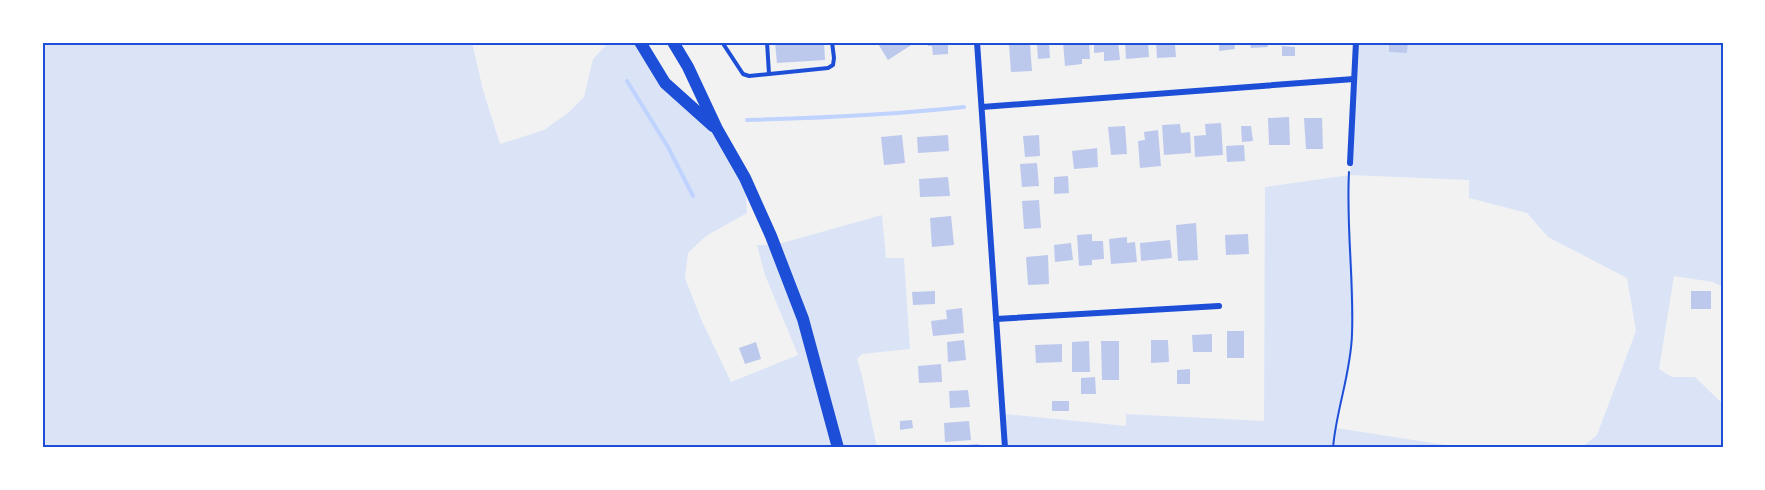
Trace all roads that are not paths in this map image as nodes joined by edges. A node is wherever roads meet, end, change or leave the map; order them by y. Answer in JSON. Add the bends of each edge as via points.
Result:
{"nodes":[{"id":1,"x":640,"y":42,"type":"edge"},
{"id":2,"x":673,"y":42,"type":"edge"},
{"id":3,"x":722,"y":42,"type":"edge"},
{"id":4,"x":767,"y":42,"type":"edge"},
{"id":5,"x":832,"y":42,"type":"edge"},
{"id":6,"x":977,"y":42,"type":"edge"},
{"id":7,"x":1356,"y":42,"type":"edge"},
{"id":8,"x":769,"y":74,"type":"junction"},
{"id":9,"x":1354,"y":79,"type":"junction"},
{"id":10,"x":982,"y":107,"type":"junction"},
{"id":11,"x":717,"y":129,"type":"junction"},
{"id":12,"x":1350,"y":163,"type":"road end"},
{"id":13,"x":1219,"y":306,"type":"dead end"},
{"id":14,"x":996,"y":319,"type":"junction"},
{"id":15,"x":838,"y":448,"type":"edge"},
{"id":16,"x":1005,"y":448,"type":"edge"}],
"edges":[{"from":1,"to":11,"type":"main road","via":[[665,83]]},
{"from":2,"to":11,"type":"main road"},
{"from":3,"to":8,"type":"lane","via":[[742,74]]},
{"from":4,"to":8,"type":"lane"},
{"from":5,"to":8,"type":"lane","via":[[833,65],[828,68]]},
{"from":6,"to":10,"type":"street"},
{"from":7,"to":9,"type":"street"},
{"from":9,"to":10,"type":"street"},
{"from":9,"to":12,"type":"street"},
{"from":10,"to":14,"type":"street"},
{"from":11,"to":15,"type":"main road","via":[[745,178],[790,283]]},
{"from":13,"to":14,"type":"street"},
{"from":14,"to":16,"type":"street"}]}
